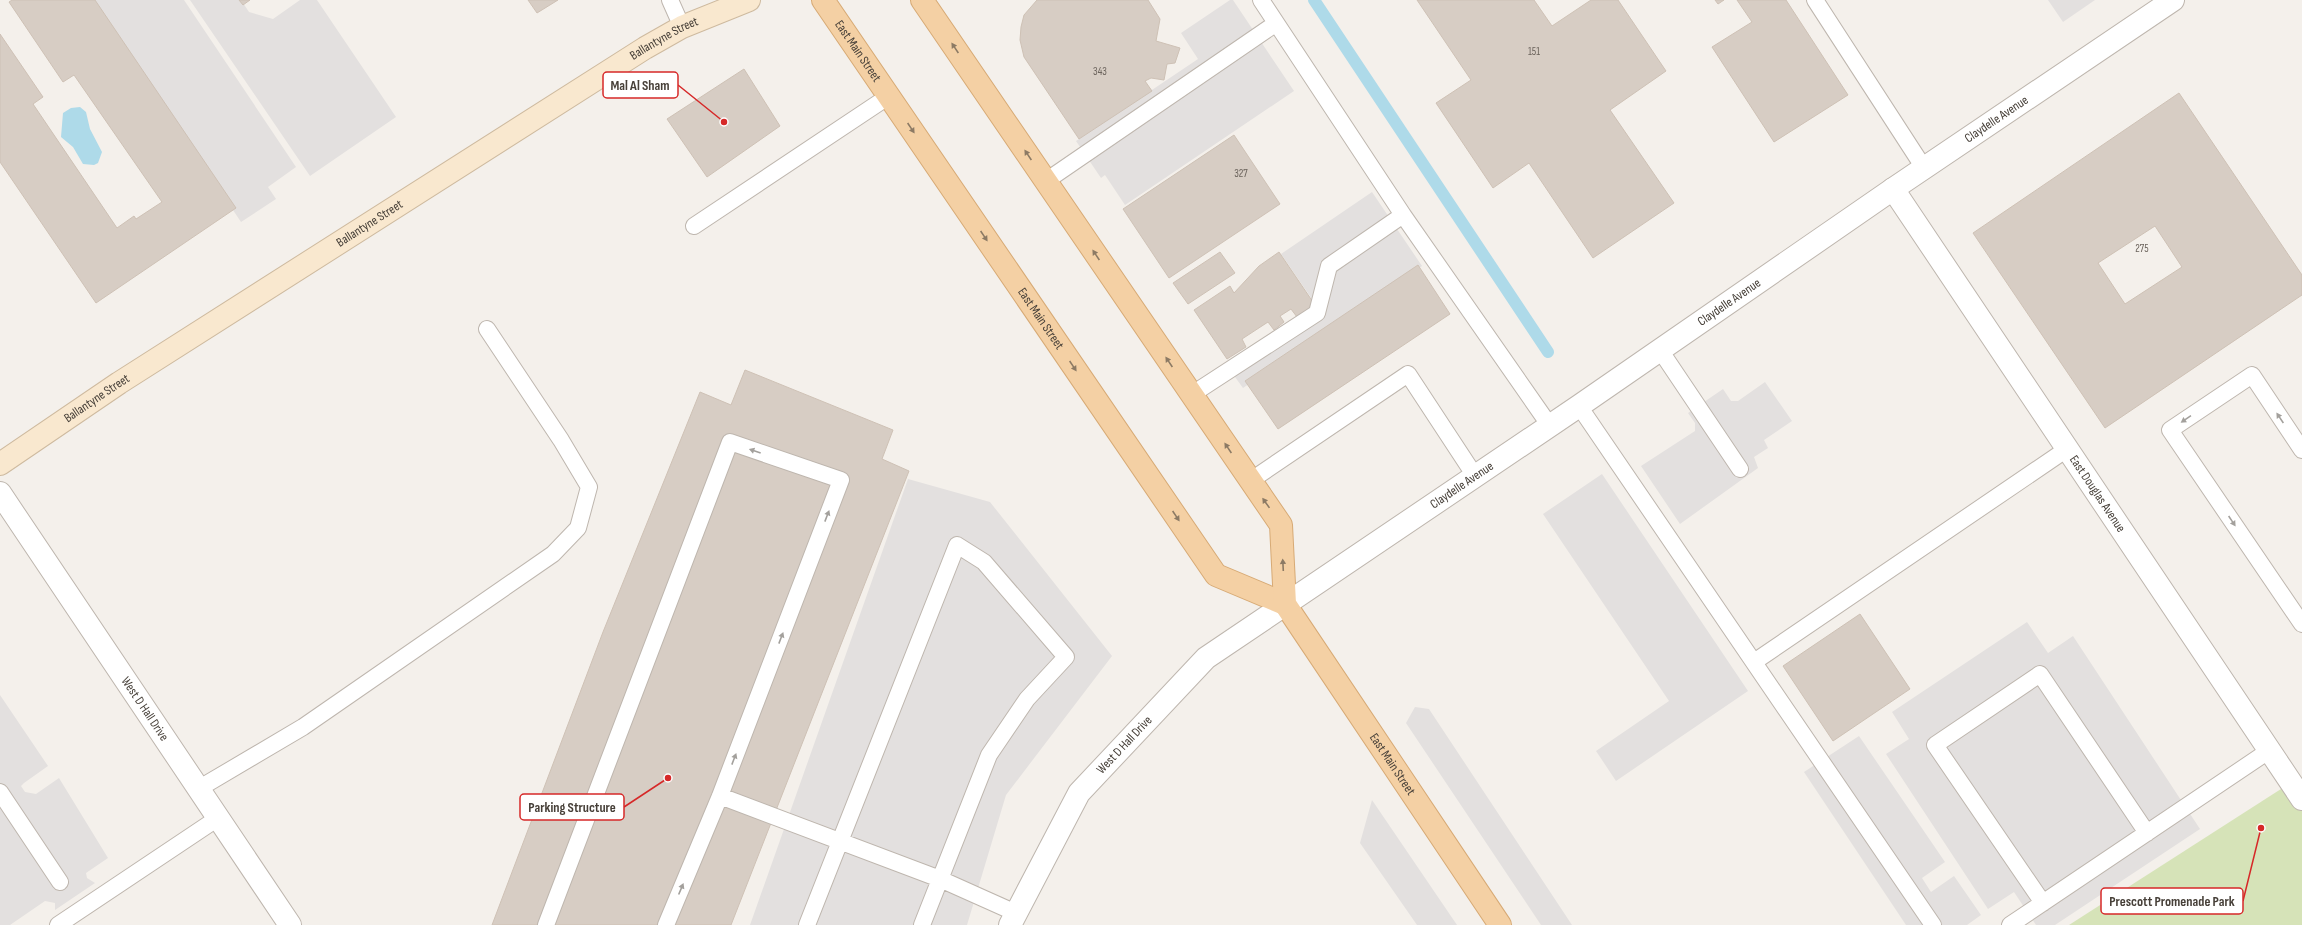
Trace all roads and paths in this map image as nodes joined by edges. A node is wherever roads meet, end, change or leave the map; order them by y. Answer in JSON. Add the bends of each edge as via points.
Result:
{"nodes":[{"id":1,"x":670,"y":0,"type":"edge"},
{"id":2,"x":749,"y":0,"type":"edge"},
{"id":3,"x":823,"y":0,"type":"edge"},
{"id":4,"x":922,"y":0,"type":"edge"},
{"id":5,"x":1261,"y":0,"type":"edge"},
{"id":6,"x":1815,"y":0,"type":"edge"},
{"id":7,"x":2173,"y":0,"type":"edge"},
{"id":8,"x":1275,"y":24,"type":"junction"},
{"id":9,"x":682,"y":27,"type":"junction"},
{"id":10,"x":889,"y":96,"type":"junction"},
{"id":11,"x":1924,"y":168,"type":"junction"},
{"id":12,"x":1046,"y":181,"type":"junction"},
{"id":13,"x":1893,"y":189,"type":"junction"},
{"id":14,"x":1403,"y":215,"type":"junction"},
{"id":15,"x":694,"y":226,"type":"dead end"},
{"id":16,"x":488,"y":329,"type":"dead end"},
{"id":17,"x":1660,"y":350,"type":"junction"},
{"id":18,"x":1191,"y":395,"type":"junction"},
{"id":19,"x":1579,"y":406,"type":"junction"},
{"id":20,"x":1550,"y":426,"type":"junction"},
{"id":21,"x":2068,"y":449,"type":"junction"},
{"id":22,"x":2302,"y":450,"type":"edge"},
{"id":23,"x":0,"y":464,"type":"edge"},
{"id":24,"x":1740,"y":469,"type":"dead end"},
{"id":25,"x":1475,"y":476,"type":"junction"},
{"id":26,"x":1250,"y":481,"type":"junction"},
{"id":27,"x":0,"y":493,"type":"edge"},
{"id":28,"x":1285,"y":604,"type":"junction"},
{"id":29,"x":2302,"y":624,"type":"edge"},
{"id":30,"x":1754,"y":662,"type":"junction"},
{"id":31,"x":2270,"y":750,"type":"junction"},
{"id":32,"x":198,"y":789,"type":"junction"},
{"id":33,"x":0,"y":792,"type":"edge"},
{"id":34,"x":720,"y":796,"type":"junction"},
{"id":35,"x":2302,"y":799,"type":"edge"},
{"id":36,"x":218,"y":818,"type":"junction"},
{"id":37,"x":2147,"y":832,"type":"junction"},
{"id":38,"x":840,"y":841,"type":"junction"},
{"id":39,"x":940,"y":879,"type":"junction"},
{"id":40,"x":60,"y":882,"type":"dead end"},
{"id":41,"x":2043,"y":903,"type":"junction"},
{"id":42,"x":1013,"y":919,"type":"edge"},
{"id":43,"x":58,"y":925,"type":"edge"},
{"id":44,"x":290,"y":925,"type":"edge"},
{"id":45,"x":546,"y":925,"type":"edge"},
{"id":46,"x":666,"y":925,"type":"edge"},
{"id":47,"x":807,"y":925,"type":"edge"},
{"id":48,"x":922,"y":925,"type":"edge"},
{"id":49,"x":1500,"y":925,"type":"edge"},
{"id":50,"x":1933,"y":925,"type":"edge"},
{"id":51,"x":2010,"y":925,"type":"edge"}],
"edges":[{"from":1,"to":9,"type":"lane"},
{"from":2,"to":9,"type":"main road","name":"Ballantyne Street"},
{"from":3,"to":10,"type":"main road","name":"East Main Street"},
{"from":12,"to":4,"type":"main road","one_way":true},
{"from":5,"to":8,"type":"lane"},
{"from":6,"to":11,"type":"lane"},
{"from":7,"to":11,"type":"street","name":"Claydelle Avenue"},
{"from":8,"to":12,"type":"lane"},
{"from":8,"to":14,"type":"lane"},
{"from":9,"to":23,"type":"main road","name":"Ballantyne Street","via":[[645,48],[119,383]]},
{"from":10,"to":15,"type":"lane"},
{"from":10,"to":28,"type":"main road","name":"East Main Street","one_way":true,"via":[[1216,575]]},
{"from":11,"to":13,"type":"street","name":"Claydelle Avenue"},
{"from":18,"to":12,"type":"main road","one_way":true},
{"from":13,"to":17,"type":"street","name":"Claydelle Avenue"},
{"from":13,"to":21,"type":"street","name":"East Douglas Avenue"},
{"from":14,"to":18,"type":"lane","via":[[1329,266],[1316,313]]},
{"from":14,"to":20,"type":"lane"},
{"from":16,"to":32,"type":"lane","via":[[589,487],[578,528],[553,554],[303,727]]},
{"from":17,"to":19,"type":"street","name":"Claydelle Avenue"},
{"from":17,"to":24,"type":"lane"},
{"from":26,"to":18,"type":"main road","one_way":true},
{"from":19,"to":20,"type":"street","name":"Claydelle Avenue"},
{"from":19,"to":30,"type":"lane"},
{"from":20,"to":25,"type":"street","name":"Claydelle Avenue"},
{"from":21,"to":30,"type":"lane"},
{"from":21,"to":31,"type":"street","name":"East Douglas Avenue"},
{"from":22,"to":29,"type":"lane","one_way":true,"via":[[2252,375],[2170,430]]},
{"from":25,"to":26,"type":"lane","via":[[1408,374]]},
{"from":25,"to":28,"type":"street","name":"Claydelle Avenue"},
{"from":28,"to":26,"type":"main road","one_way":true,"via":[[1281,525]]},
{"from":27,"to":32,"type":"street","name":"West D Hall Drive"},
{"from":28,"to":42,"type":"street","name":"West D Hall Drive","via":[[1206,658],[1079,793]]},
{"from":28,"to":49,"type":"main road","name":"East Main Street"},
{"from":30,"to":50,"type":"lane"},
{"from":31,"to":35,"type":"street","name":"East Douglas Avenue"},
{"from":31,"to":37,"type":"lane"},
{"from":32,"to":36,"type":"street","name":"West D Hall Drive"},
{"from":33,"to":40,"type":"lane"},
{"from":34,"to":38,"type":"lane"},
{"from":34,"to":45,"type":"lane","one_way":true,"via":[[841,480],[730,442]]},
{"from":46,"to":34,"type":"lane","one_way":true},
{"from":36,"to":43,"type":"lane"},
{"from":36,"to":44,"type":"street","name":"West D Hall Drive"},
{"from":37,"to":41,"type":"lane"},
{"from":37,"to":41,"type":"lane","via":[[2040,674],[1935,745]]},
{"from":38,"to":39,"type":"lane"},
{"from":38,"to":39,"type":"lane","via":[[957,545],[984,562],[1066,657],[1027,699],[989,755]]},
{"from":38,"to":47,"type":"lane"},
{"from":39,"to":42,"type":"lane"},
{"from":39,"to":48,"type":"lane"},
{"from":41,"to":51,"type":"lane"}]}
